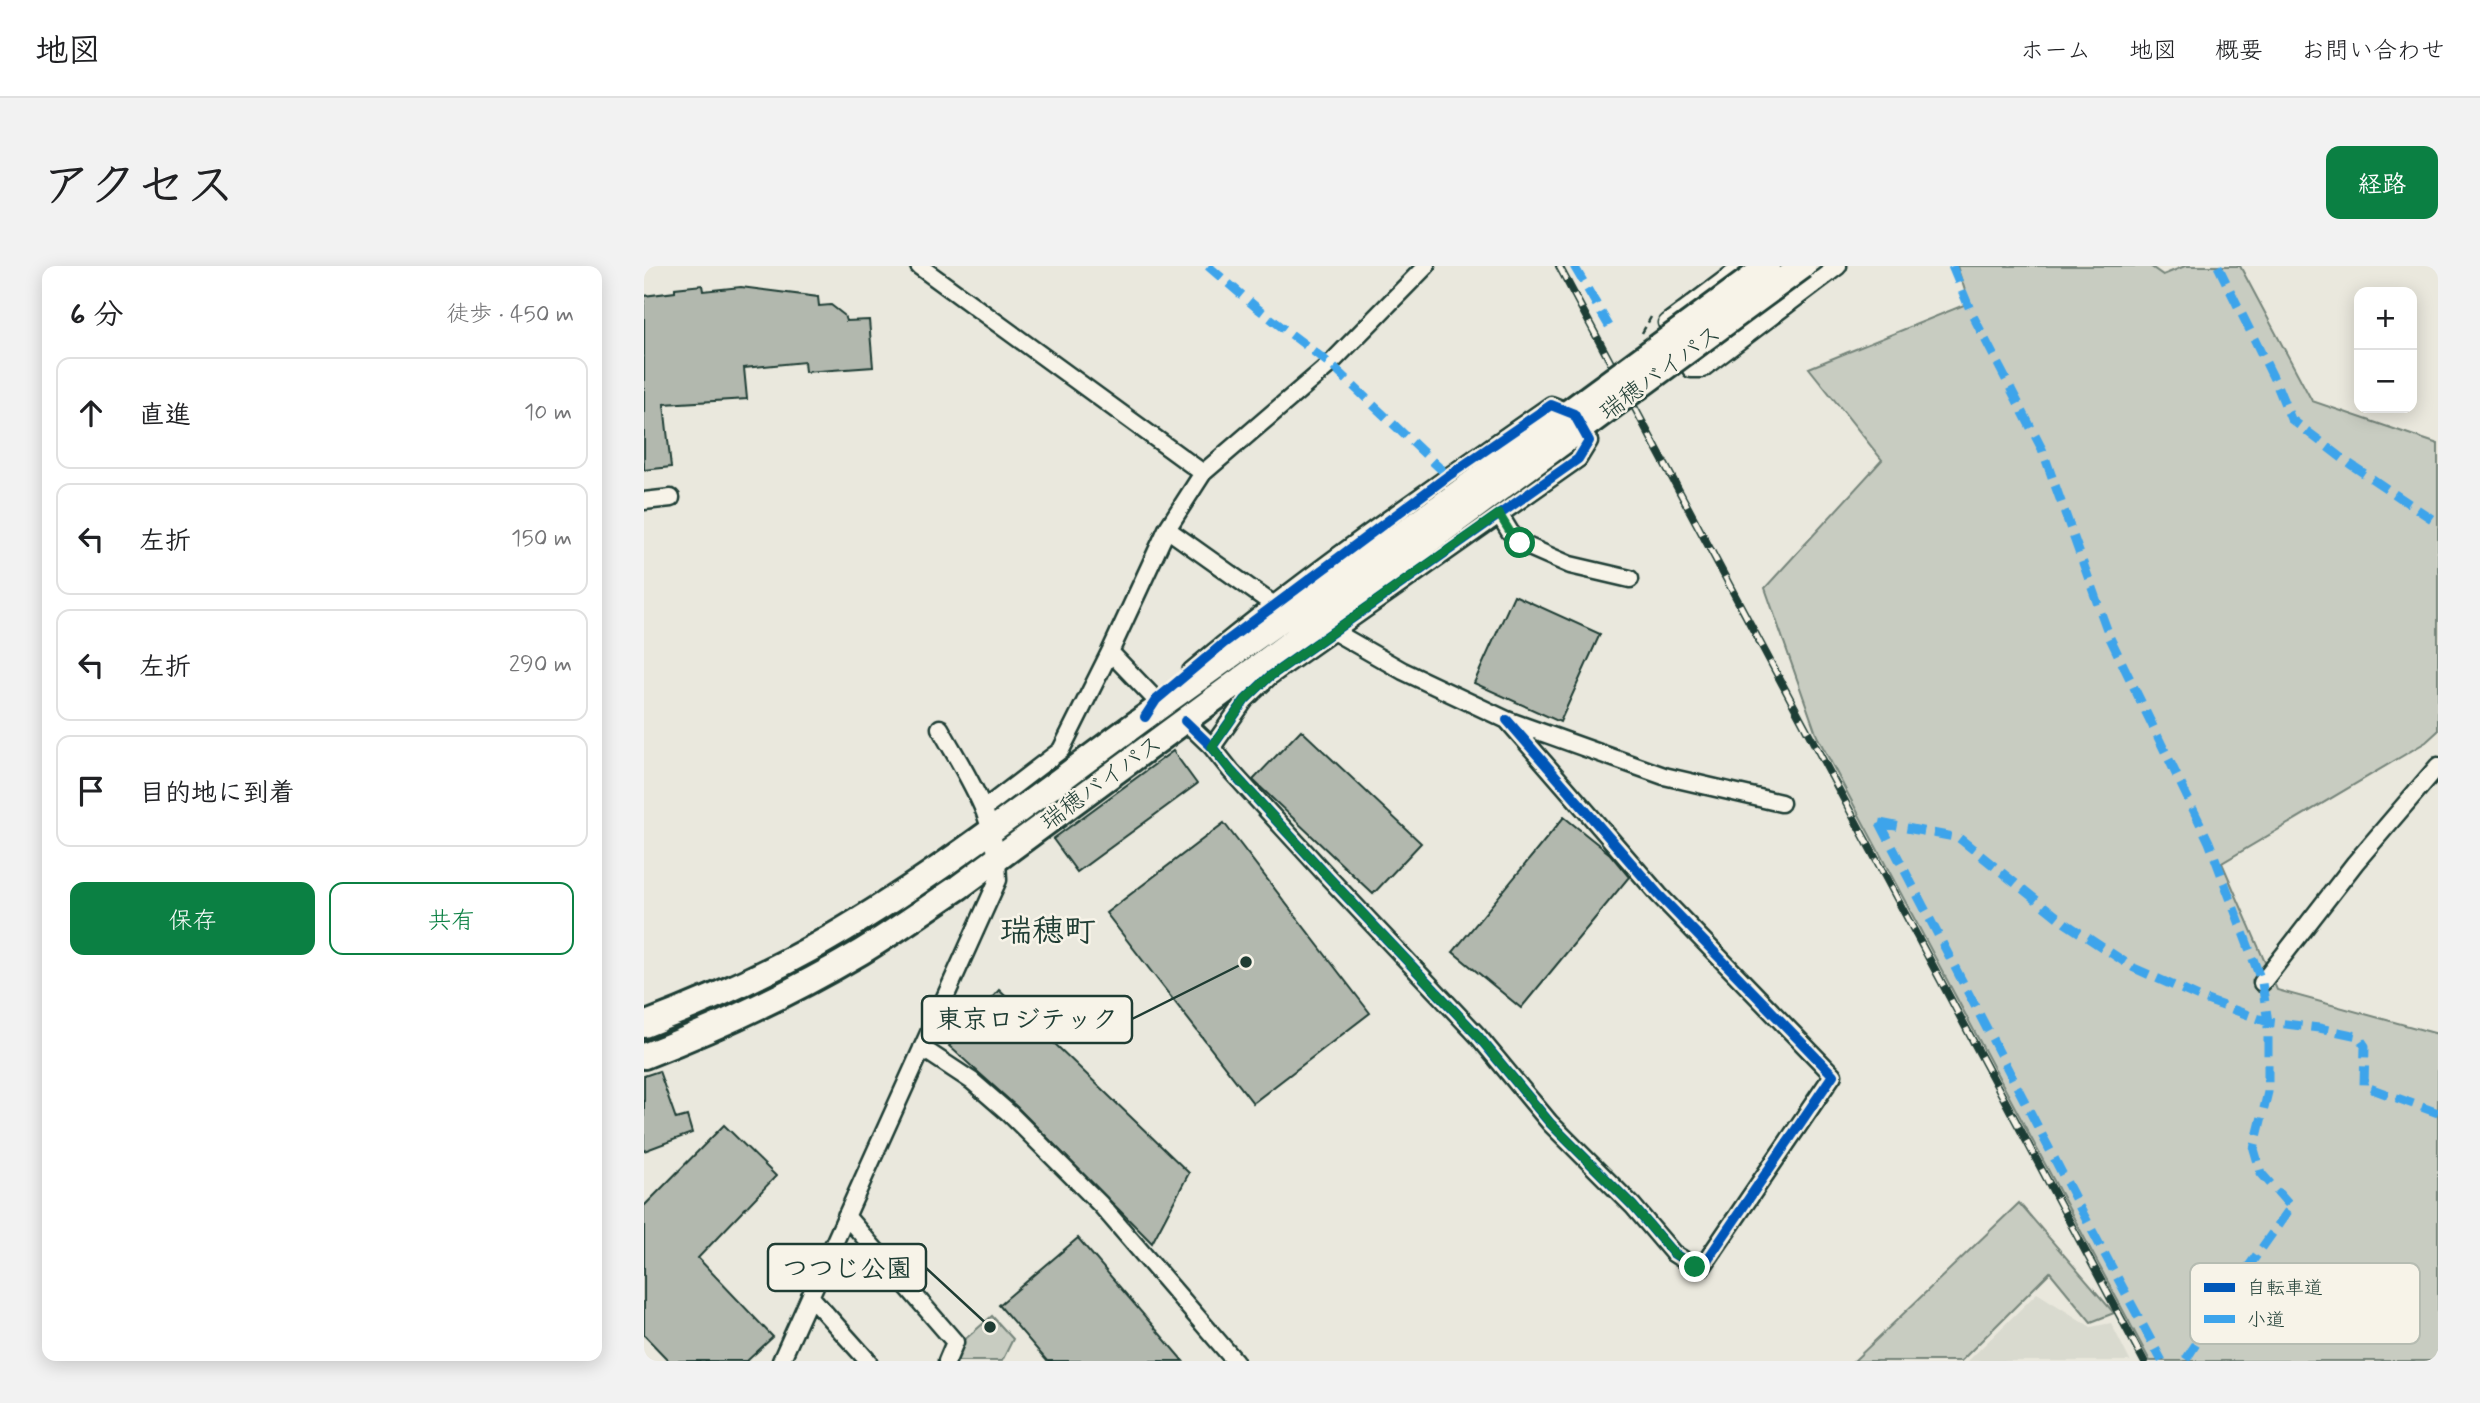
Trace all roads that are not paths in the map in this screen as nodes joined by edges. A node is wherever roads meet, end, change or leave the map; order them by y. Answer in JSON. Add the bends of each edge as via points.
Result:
{"nodes":[{"id":1,"x":919,"y":266,"type":"edge"},
{"id":2,"x":1426,"y":266,"type":"edge"},
{"id":3,"x":1743,"y":266,"type":"edge"},
{"id":4,"x":1768,"y":266,"type":"edge"},
{"id":5,"x":1804,"y":266,"type":"edge"},
{"id":6,"x":1838,"y":266,"type":"edge"},
{"id":7,"x":1203,"y":473,"type":"junction"},
{"id":8,"x":671,"y":498,"type":"dead end"},
{"id":9,"x":644,"y":501,"type":"edge"},
{"id":10,"x":1499,"y":514,"type":"junction"},
{"id":11,"x":1167,"y":528,"type":"junction"},
{"id":12,"x":1421,"y":533,"type":"junction"},
{"id":13,"x":1630,"y":579,"type":"dead end"},
{"id":14,"x":1274,"y":605,"type":"junction"},
{"id":15,"x":1333,"y":631,"type":"junction"},
{"id":16,"x":1110,"y":652,"type":"junction"},
{"id":17,"x":1151,"y":708,"type":"junction"},
{"id":18,"x":1507,"y":720,"type":"junction"},
{"id":19,"x":1185,"y":721,"type":"junction"},
{"id":20,"x":940,"y":728,"type":"dead end"},
{"id":21,"x":1212,"y":747,"type":"junction"},
{"id":22,"x":2438,"y":766,"type":"edge"},
{"id":23,"x":1780,"y":803,"type":"dead end"},
{"id":24,"x":988,"y":819,"type":"junction"},
{"id":25,"x":998,"y":857,"type":"junction"},
{"id":26,"x":2262,"y":983,"type":"dead end"},
{"id":27,"x":644,"y":1025,"type":"edge"},
{"id":28,"x":922,"y":1048,"type":"junction"},
{"id":29,"x":644,"y":1056,"type":"edge"},
{"id":30,"x":846,"y":1216,"type":"junction"},
{"id":31,"x":810,"y":1296,"type":"junction"},
{"id":32,"x":781,"y":1361,"type":"edge"},
{"id":33,"x":868,"y":1361,"type":"edge"},
{"id":34,"x":947,"y":1361,"type":"edge"},
{"id":35,"x":1235,"y":1361,"type":"edge"}],
"edges":[{"from":1,"to":7,"type":"street"},
{"from":2,"to":7,"type":"street","via":[[1330,364]]},
{"from":3,"to":6,"type":"street","via":[[1667,323],[1691,369],[1702,369]]},
{"from":4,"to":12,"type":"highway","name":"瑞穂バイパス","bridge":true},
{"from":5,"to":12,"type":"highway","name":"瑞穂バイパス","bridge":true},
{"from":7,"to":11,"type":"street"},
{"from":8,"to":9,"type":"street"},
{"from":10,"to":13,"type":"street","via":[[1520,543],[1570,565]]},
{"from":10,"to":14,"type":"street","via":[[1578,459],[1589,441],[1574,414],[1551,405]]},
{"from":10,"to":15,"type":"street"},
{"from":11,"to":14,"type":"street"},
{"from":11,"to":16,"type":"street"},
{"from":12,"to":17,"type":"highway","name":"瑞穂バイパス"},
{"from":12,"to":19,"type":"highway","name":"瑞穂バイパス"},
{"from":14,"to":17,"type":"street"},
{"from":15,"to":18,"type":"street","via":[[1403,671]]},
{"from":15,"to":21,"type":"street","via":[[1245,700]]},
{"from":16,"to":17,"type":"street"},
{"from":16,"to":24,"type":"street","via":[[1060,751]]},
{"from":17,"to":24,"type":"highway","name":"瑞穂バイパス"},
{"from":18,"to":21,"type":"street","via":[[1659,894],[1833,1075],[1703,1266],[1695,1267],[1673,1253],[1550,1123],[1478,1036]]},
{"from":18,"to":23,"type":"street","via":[[1664,776]]},
{"from":19,"to":21,"type":"street"},
{"from":19,"to":25,"type":"highway","name":"瑞穂バイパス"},
{"from":20,"to":24,"type":"street"},
{"from":22,"to":26,"type":"street"},
{"from":24,"to":25,"type":"street"},
{"from":24,"to":27,"type":"highway","name":"瑞穂バイパス","via":[[933,871],[813,947],[720,994]]},
{"from":25,"to":28,"type":"street","via":[[998,880]]},
{"from":25,"to":29,"type":"highway","name":"瑞穂バイパス","via":[[861,952],[771,1001]]},
{"from":28,"to":30,"type":"street"},
{"from":28,"to":35,"type":"street","via":[[972,1081],[1010,1114],[1100,1204]]},
{"from":30,"to":31,"type":"street"},
{"from":30,"to":34,"type":"street","via":[[955,1342]]},
{"from":31,"to":32,"type":"street"},
{"from":31,"to":33,"type":"street"}]}
